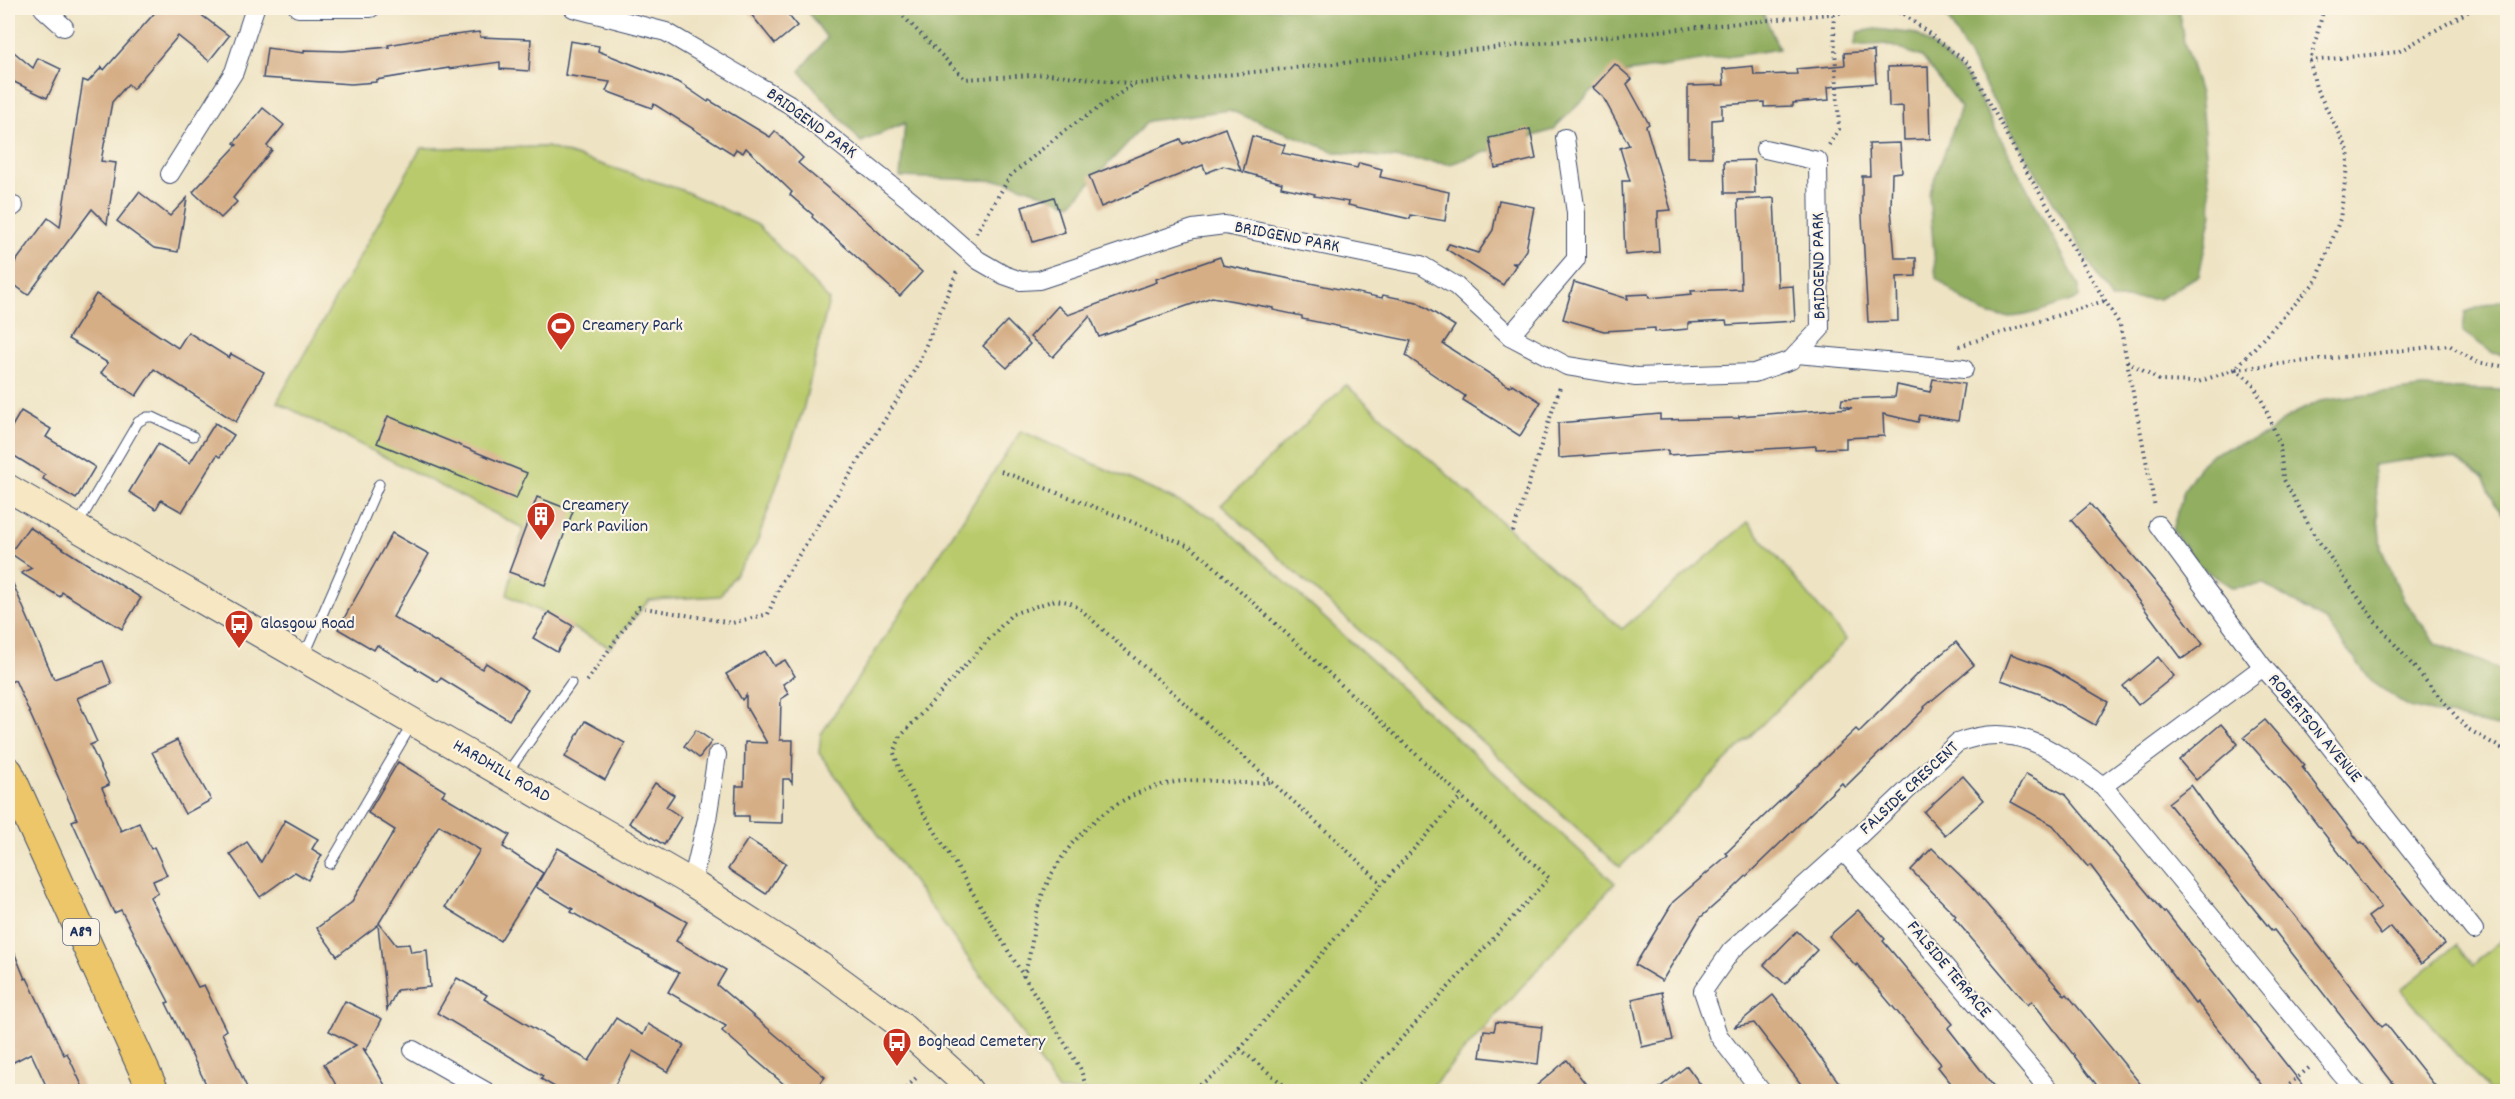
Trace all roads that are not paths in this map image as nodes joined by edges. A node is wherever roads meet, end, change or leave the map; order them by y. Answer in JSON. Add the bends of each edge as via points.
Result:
{"nodes":[{"id":1,"x":43,"y":8,"type":"edge"},
{"id":2,"x":255,"y":8,"type":"edge"},
{"id":3,"x":298,"y":8,"type":"edge"},
{"id":4,"x":362,"y":8,"type":"edge"},
{"id":5,"x":573,"y":8,"type":"edge"},
{"id":6,"x":64,"y":27,"type":"dead end"},
{"id":7,"x":1565,"y":138,"type":"dead end"},
{"id":8,"x":1765,"y":149,"type":"dead end"},
{"id":9,"x":170,"y":174,"type":"dead end"},
{"id":10,"x":1510,"y":336,"type":"junction"},
{"id":11,"x":1797,"y":354,"type":"junction"},
{"id":12,"x":1964,"y":369,"type":"dead end"},
{"id":13,"x":193,"y":436,"type":"dead end"},
{"id":14,"x":379,"y":484,"type":"dead end"},
{"id":15,"x":8,"y":488,"type":"edge"},
{"id":16,"x":2158,"y":525,"type":"road end"},
{"id":17,"x":75,"y":528,"type":"junction"},
{"id":18,"x":291,"y":652,"type":"junction"},
{"id":19,"x":2263,"y":667,"type":"junction"},
{"id":20,"x":571,"y":682,"type":"dead end"},
{"id":21,"x":414,"y":722,"type":"junction"},
{"id":22,"x":717,"y":755,"type":"dead end"},
{"id":23,"x":8,"y":772,"type":"edge"},
{"id":24,"x":506,"y":775,"type":"junction"},
{"id":25,"x":2103,"y":786,"type":"junction"},
{"id":26,"x":1843,"y":851,"type":"junction"},
{"id":27,"x":330,"y":864,"type":"dead end"},
{"id":28,"x":692,"y":883,"type":"junction"},
{"id":29,"x":2474,"y":930,"type":"dead end"},
{"id":30,"x":413,"y":1050,"type":"dead end"},
{"id":31,"x":154,"y":1092,"type":"edge"},
{"id":32,"x":487,"y":1092,"type":"edge"},
{"id":33,"x":970,"y":1092,"type":"edge"},
{"id":34,"x":1762,"y":1092,"type":"edge"},
{"id":35,"x":2051,"y":1092,"type":"edge"},
{"id":36,"x":2356,"y":1092,"type":"edge"}],
"edges":[{"from":1,"to":6,"type":"street"},
{"from":2,"to":9,"type":"street","via":[[234,72]]},
{"from":3,"to":4,"type":"street"},
{"from":5,"to":10,"type":"street","name":"BRIDGEND PARK","via":[[666,32],[789,104],[978,260],[1021,281],[1039,280],[1193,229],[1225,225],[1421,265],[1456,286]]},
{"from":7,"to":10,"type":"street","via":[[1576,213],[1576,259]]},
{"from":8,"to":11,"type":"street","name":"BRIDGEND PARK","via":[[1818,161],[1820,329]]},
{"from":10,"to":11,"type":"street","name":"BRIDGEND PARK","via":[[1567,366],[1636,377],[1754,373],[1791,360]]},
{"from":11,"to":12,"type":"street"},
{"from":13,"to":17,"type":"lane","via":[[153,417],[138,422]]},
{"from":14,"to":18,"type":"lane","via":[[309,645]]},
{"from":15,"to":17,"type":"main road","name":"HARDHILL ROAD"},
{"from":16,"to":19,"type":"street","name":"ROBERTSON AVENUE"},
{"from":17,"to":18,"type":"main road","name":"HARDHILL ROAD"},
{"from":18,"to":21,"type":"main road","name":"HARDHILL ROAD"},
{"from":19,"to":25,"type":"street"},
{"from":19,"to":29,"type":"street","name":"ROBERTSON AVENUE","via":[[2303,712]]},
{"from":20,"to":24,"type":"lane"},
{"from":21,"to":24,"type":"main road","name":"HARDHILL ROAD"},
{"from":21,"to":27,"type":"lane"},
{"from":22,"to":28,"type":"street"},
{"from":23,"to":31,"type":"main road","number":"A89"},
{"from":24,"to":28,"type":"main road","name":"HARDHILL ROAD"},
{"from":25,"to":26,"type":"street","name":"FALSIDE CRESCENT","via":[[2051,750],[2026,739],[1977,735],[1957,742]]},
{"from":25,"to":36,"type":"street","name":"FALSIDE CRESCENT"},
{"from":26,"to":34,"type":"street","name":"FALSIDE CRESCENT","via":[[1731,951],[1703,991],[1718,1035]]},
{"from":26,"to":35,"type":"street","name":"FALSIDE TERRACE"},
{"from":28,"to":33,"type":"main road","name":"HARDHILL ROAD","via":[[819,965],[898,1023]]},
{"from":30,"to":32,"type":"street"}]}
